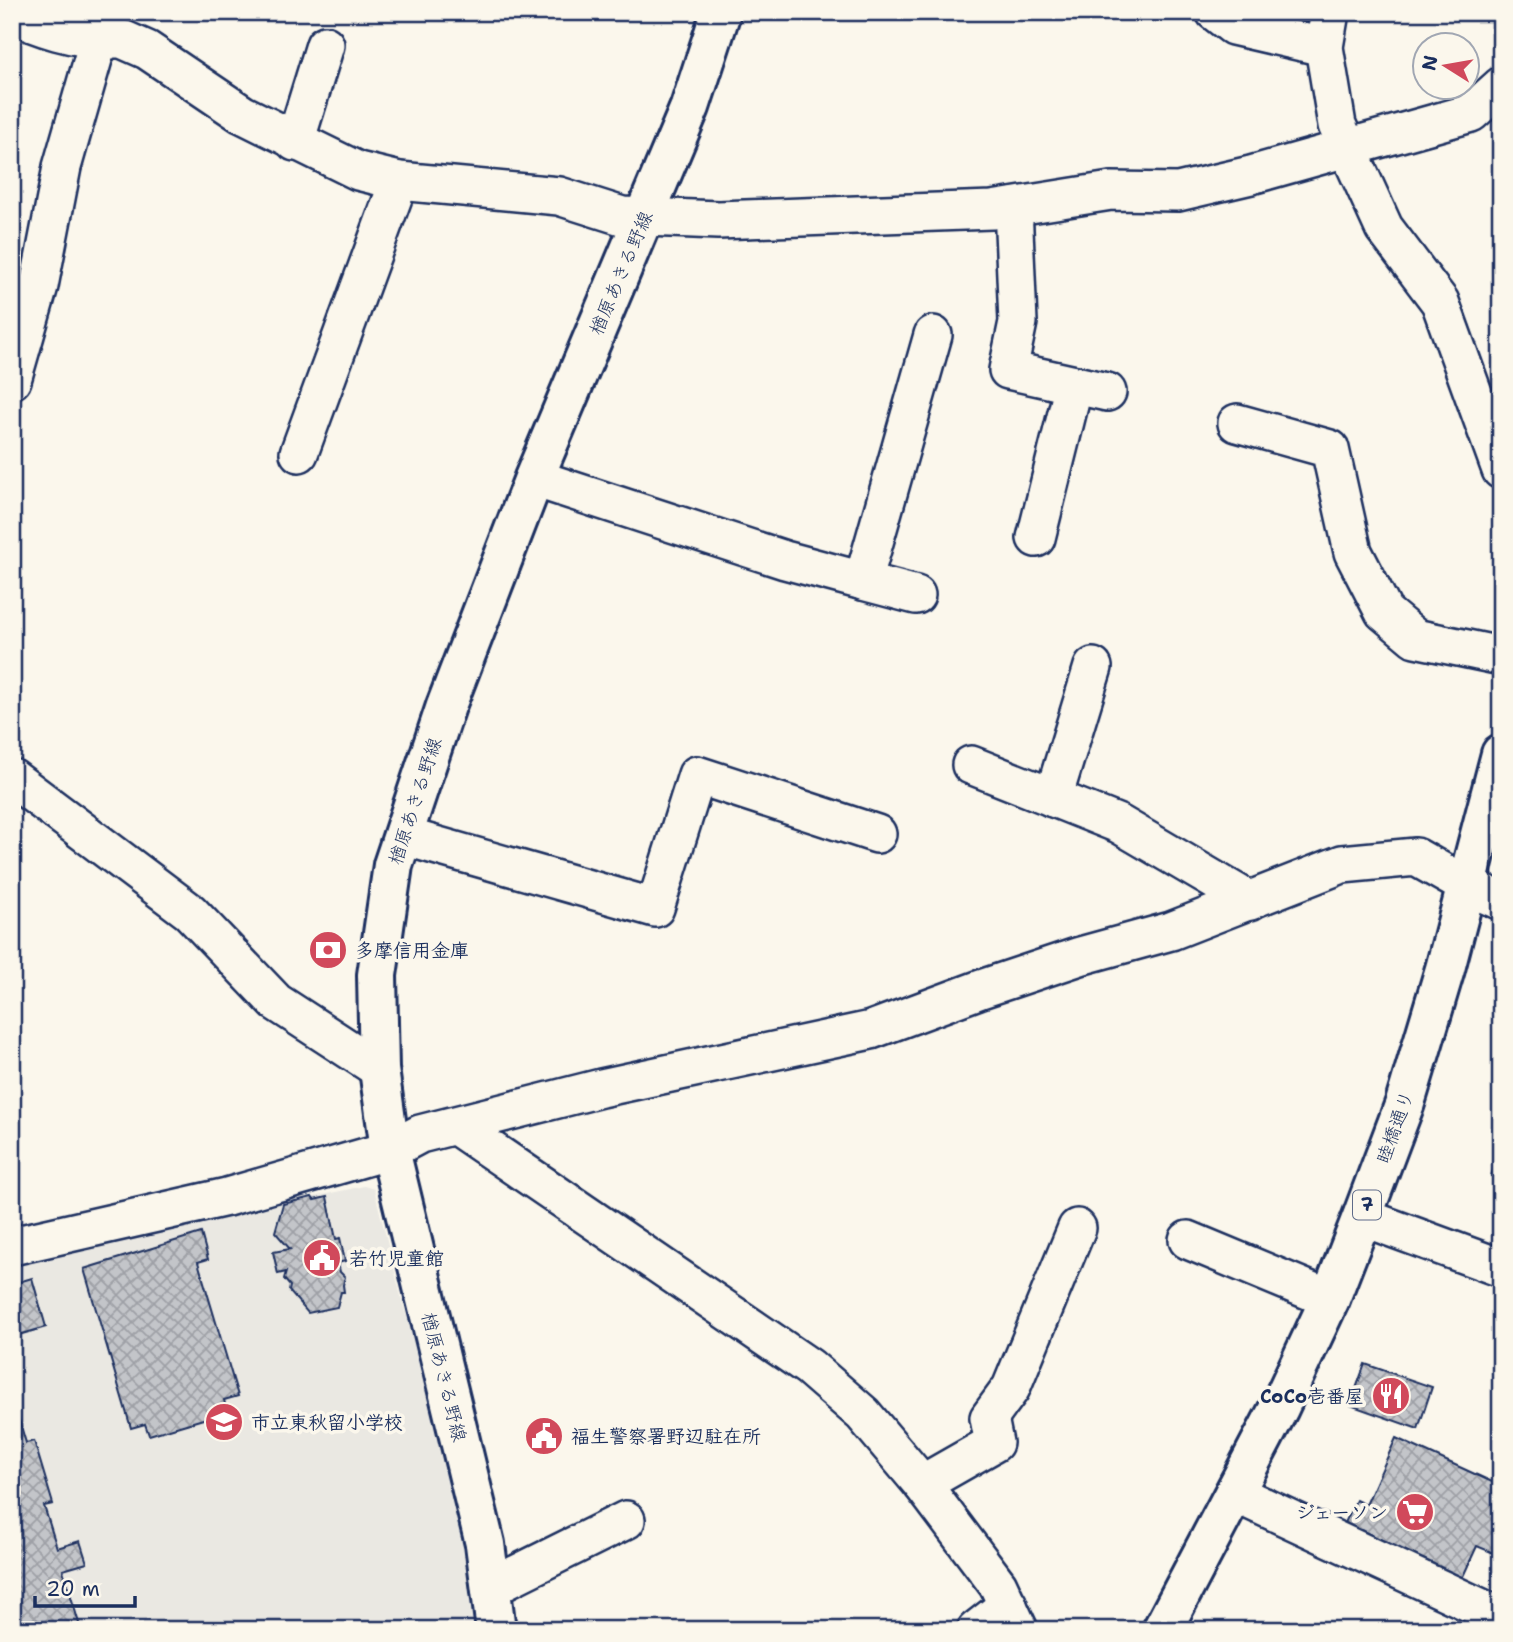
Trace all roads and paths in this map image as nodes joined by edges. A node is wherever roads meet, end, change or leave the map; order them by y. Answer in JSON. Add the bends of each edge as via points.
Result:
{"nodes":[{"id":1,"x":721,"y":12,"type":"edge"},
{"id":2,"x":1215,"y":12,"type":"edge"},
{"id":3,"x":12,"y":14,"type":"edge"},
{"id":4,"x":106,"y":25,"type":"edge"},
{"id":5,"x":1327,"y":30,"type":"edge"},
{"id":6,"x":325,"y":45,"type":"dead end"},
{"id":7,"x":1501,"y":86,"type":"edge"},
{"id":8,"x":295,"y":142,"type":"junction"},
{"id":9,"x":1346,"y":147,"type":"junction"},
{"id":10,"x":399,"y":181,"type":"junction"},
{"id":11,"x":1013,"y":207,"type":"junction"},
{"id":12,"x":645,"y":216,"type":"junction"},
{"id":13,"x":26,"y":280,"type":"edge"},
{"id":14,"x":933,"y":335,"type":"dead end"},
{"id":15,"x":12,"y":380,"type":"edge"},
{"id":16,"x":1237,"y":423,"type":"dead end"},
{"id":17,"x":299,"y":453,"type":"dead end"},
{"id":18,"x":1501,"y":470,"type":"edge"},
{"id":19,"x":534,"y":478,"type":"junction"},
{"id":20,"x":1036,"y":538,"type":"dead end"},
{"id":21,"x":863,"y":581,"type":"junction"},
{"id":22,"x":916,"y":595,"type":"dead end"},
{"id":23,"x":1501,"y":656,"type":"edge"},
{"id":24,"x":1093,"y":667,"type":"dead end"},
{"id":25,"x":1501,"y":754,"type":"edge"},
{"id":26,"x":971,"y":765,"type":"dead end"},
{"id":27,"x":12,"y":778,"type":"edge"},
{"id":28,"x":1053,"y":798,"type":"junction"},
{"id":29,"x":877,"y":834,"type":"dead end"},
{"id":30,"x":403,"y":836,"type":"junction"},
{"id":31,"x":1466,"y":886,"type":"junction"},
{"id":32,"x":1250,"y":901,"type":"junction"},
{"id":33,"x":1501,"y":901,"type":"edge"},
{"id":34,"x":379,"y":1069,"type":"junction"},
{"id":35,"x":456,"y":1126,"type":"junction"},
{"id":36,"x":390,"y":1150,"type":"junction"},
{"id":37,"x":1362,"y":1217,"type":"junction"},
{"id":38,"x":1077,"y":1228,"type":"dead end"},
{"id":39,"x":1188,"y":1240,"type":"dead end"},
{"id":40,"x":12,"y":1246,"type":"edge"},
{"id":41,"x":1501,"y":1268,"type":"edge"},
{"id":42,"x":1330,"y":1299,"type":"junction"},
{"id":43,"x":922,"y":1484,"type":"junction"},
{"id":44,"x":1234,"y":1493,"type":"junction"},
{"id":45,"x":626,"y":1520,"type":"dead end"},
{"id":46,"x":491,"y":1587,"type":"junction"},
{"id":47,"x":1501,"y":1617,"type":"edge"},
{"id":48,"x":1013,"y":1618,"type":"edge"},
{"id":49,"x":496,"y":1630,"type":"edge"},
{"id":50,"x":976,"y":1630,"type":"edge"},
{"id":51,"x":1162,"y":1630,"type":"edge"}],
"edges":[{"from":1,"to":12,"type":"main road","name":"楢原あきる野線","via":[[690,107]]},
{"from":2,"to":5,"type":"street","via":[[1233,26]]},
{"from":3,"to":4,"type":"street","via":[[85,38]]},
{"from":4,"to":8,"type":"street","via":[[242,114]]},
{"from":4,"to":13,"type":"street"},
{"from":5,"to":9,"type":"street","via":[[1337,125]]},
{"from":6,"to":8,"type":"street"},
{"from":7,"to":9,"type":"street","via":[[1471,113]]},
{"from":8,"to":10,"type":"street","via":[[358,171]]},
{"from":9,"to":11,"type":"street","via":[[1178,192],[1111,191]]},
{"from":9,"to":18,"type":"street","via":[[1384,228],[1440,302]]},
{"from":10,"to":12,"type":"street","via":[[558,195],[622,216]]},
{"from":10,"to":17,"type":"street"},
{"from":11,"to":12,"type":"street","via":[[718,220]]},
{"from":11,"to":20,"type":"street","via":[[1018,322],[1009,369],[1091,388]]},
{"from":12,"to":19,"type":"main road","name":"楢原あきる野線"},
{"from":13,"to":15,"type":"street"},
{"from":14,"to":21,"type":"street"},
{"from":16,"to":23,"type":"street","via":[[1330,449],[1353,552],[1384,612],[1415,638]]},
{"from":19,"to":21,"type":"street"},
{"from":19,"to":30,"type":"main road","name":"楢原あきる野線","via":[[446,706]]},
{"from":21,"to":22,"type":"street"},
{"from":24,"to":28,"type":"street"},
{"from":25,"to":31,"type":"main road","name":"睦橋通り","number":"7"},
{"from":26,"to":28,"type":"street"},
{"from":27,"to":34,"type":"street","via":[[190,912],[276,1002]]},
{"from":28,"to":32,"type":"street","via":[[1119,824]]},
{"from":29,"to":30,"type":"street","via":[[697,775],[655,908]]},
{"from":30,"to":34,"type":"main road","name":"楢原あきる野線","via":[[393,865],[377,975]]},
{"from":31,"to":32,"type":"street","via":[[1416,857],[1342,864]]},
{"from":31,"to":33,"type":"street"},
{"from":31,"to":37,"type":"main road","name":"睦橋通り","number":"7","via":[[1405,1103]]},
{"from":32,"to":35,"type":"street","via":[[871,1030],[601,1088]]},
{"from":34,"to":36,"type":"main road","name":"楢原あきる野線"},
{"from":35,"to":36,"type":"street","via":[[420,1134]]},
{"from":35,"to":43,"type":"street","via":[[809,1367],[863,1414]]},
{"from":36,"to":40,"type":"street","via":[[227,1198]]},
{"from":36,"to":46,"type":"main road","name":"楢原あきる野線","via":[[485,1544]]},
{"from":37,"to":41,"type":"street"},
{"from":37,"to":42,"type":"main road","name":"睦橋通り","number":"7"},
{"from":38,"to":43,"type":"street","via":[[1011,1388],[989,1418],[994,1443]]},
{"from":39,"to":42,"type":"street"},
{"from":42,"to":44,"type":"main road","name":"睦橋通り","number":"7"},
{"from":43,"to":48,"type":"street","via":[[998,1585]]},
{"from":44,"to":47,"type":"street"},
{"from":44,"to":51,"type":"main road","name":"睦橋通り","number":"7"},
{"from":45,"to":46,"type":"street"},
{"from":46,"to":49,"type":"main road","name":"楢原あきる野線"},
{"from":48,"to":50,"type":"street"}]}
